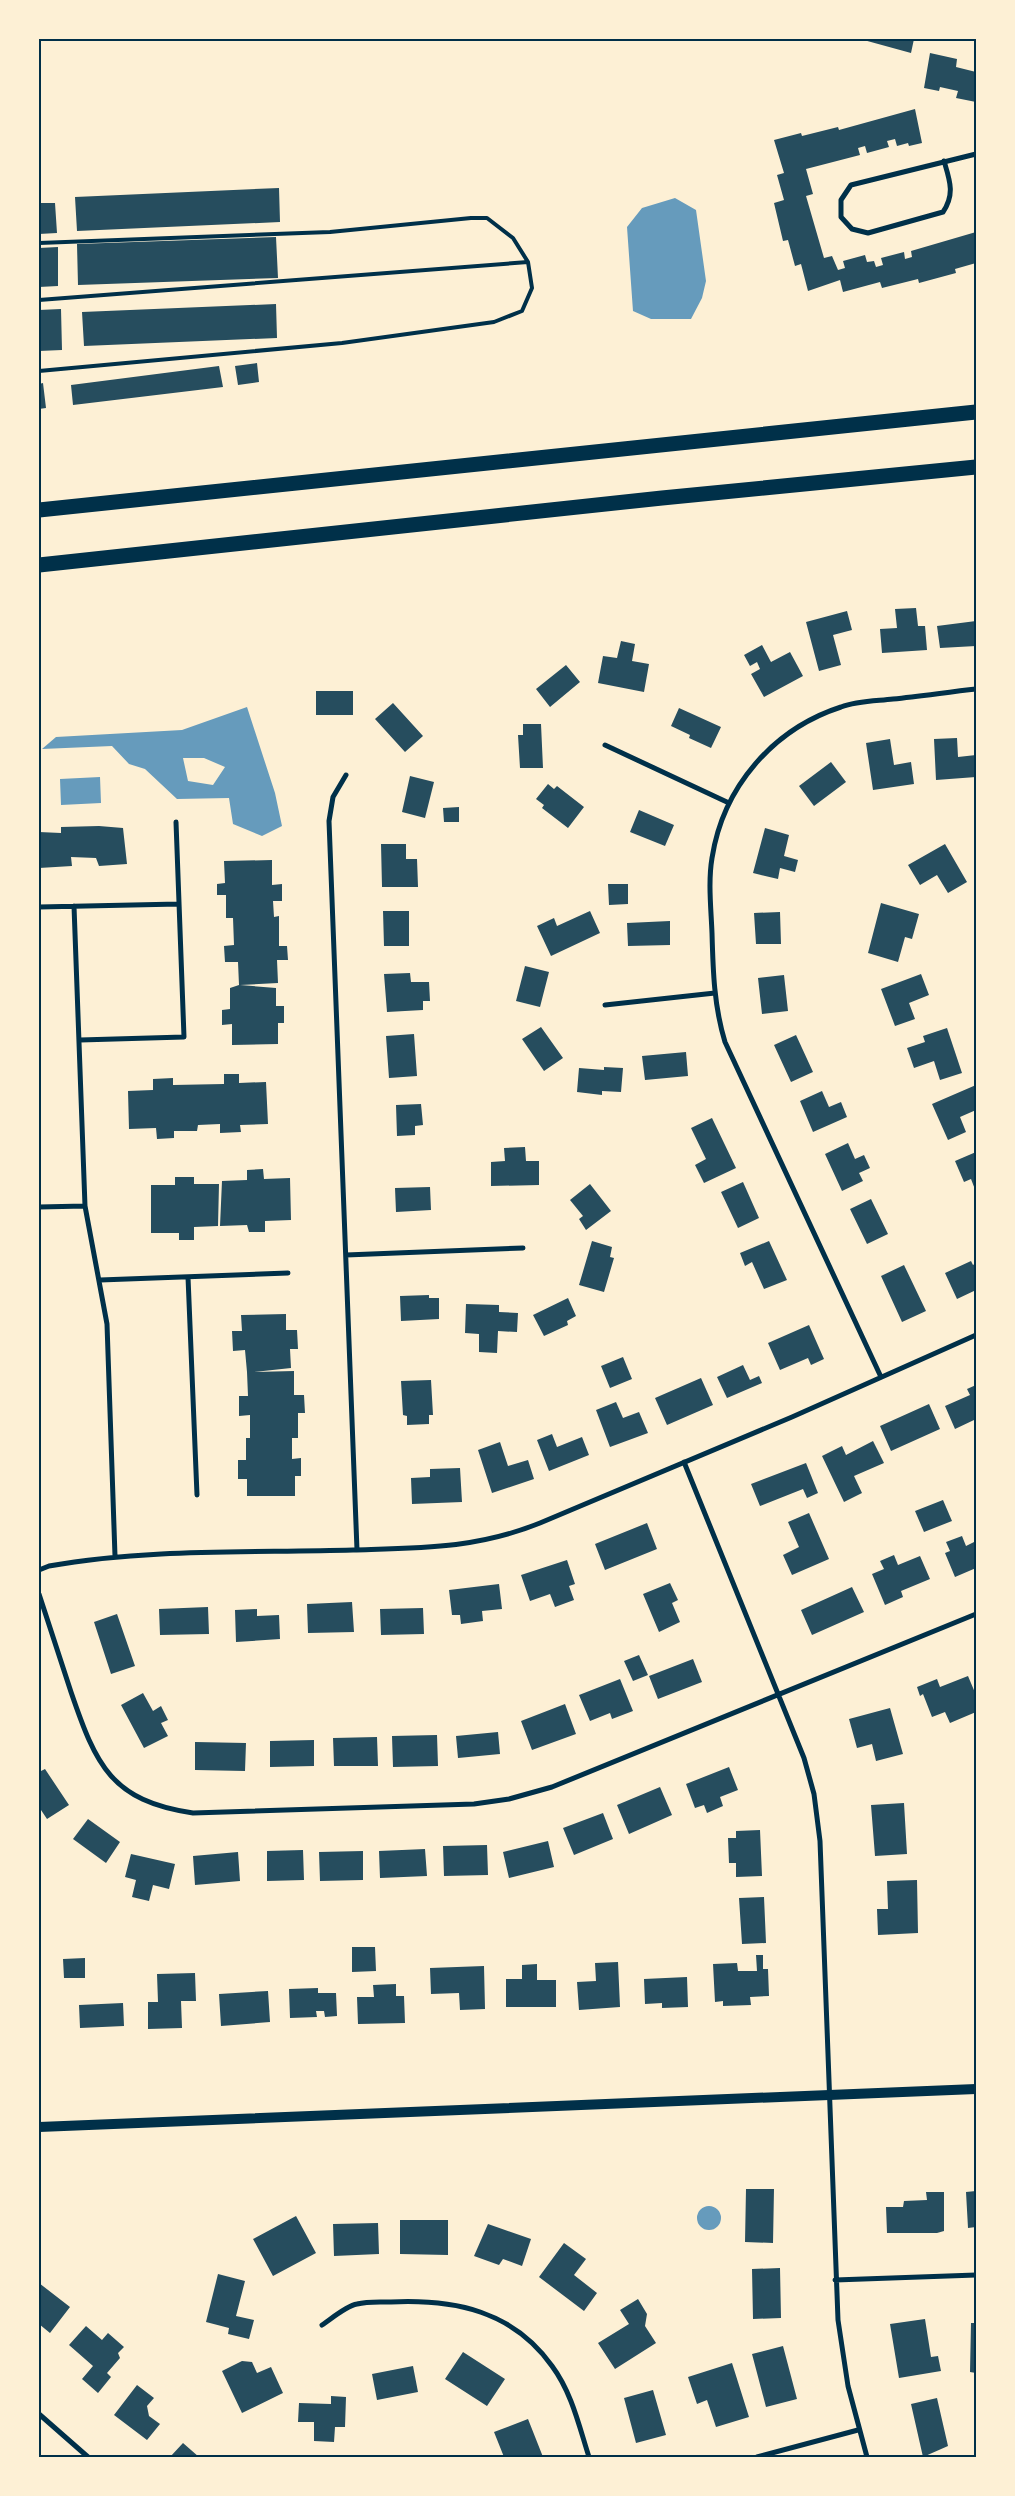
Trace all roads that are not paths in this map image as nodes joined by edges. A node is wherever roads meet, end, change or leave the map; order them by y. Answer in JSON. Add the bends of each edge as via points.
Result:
{"nodes":[{"id":1,"x":976,"y":154,"type":"edge"},
{"id":2,"x":944,"y":161,"type":"junction"},
{"id":3,"x":39,"y":243,"type":"edge"},
{"id":4,"x":528,"y":262,"type":"junction"},
{"id":5,"x":39,"y":300,"type":"edge"},
{"id":6,"x":39,"y":371,"type":"edge"},
{"id":7,"x":976,"y":412,"type":"edge"},
{"id":8,"x":976,"y":467,"type":"edge"},
{"id":9,"x":39,"y":510,"type":"edge"},
{"id":10,"x":39,"y":565,"type":"edge"},
{"id":11,"x":976,"y":689,"type":"edge"},
{"id":12,"x":605,"y":744,"type":"dead end"},
{"id":13,"x":346,"y":775,"type":"dead end"},
{"id":14,"x":729,"y":803,"type":"junction"},
{"id":15,"x":176,"y":822,"type":"dead end"},
{"id":16,"x":179,"y":904,"type":"junction"},
{"id":17,"x":74,"y":906,"type":"junction"},
{"id":18,"x":39,"y":907,"type":"edge"},
{"id":19,"x":715,"y":993,"type":"junction"},
{"id":20,"x":605,"y":1005,"type":"dead end"},
{"id":21,"x":80,"y":1040,"type":"junction"},
{"id":22,"x":85,"y":1206,"type":"junction"},
{"id":23,"x":39,"y":1207,"type":"edge"},
{"id":24,"x":523,"y":1248,"type":"dead end"},
{"id":25,"x":346,"y":1254,"type":"junction"},
{"id":26,"x":288,"y":1273,"type":"dead end"},
{"id":27,"x":188,"y":1277,"type":"junction"},
{"id":28,"x":100,"y":1280,"type":"junction"},
{"id":29,"x":976,"y":1334,"type":"edge"},
{"id":30,"x":881,"y":1377,"type":"junction"},
{"id":31,"x":684,"y":1462,"type":"junction"},
{"id":32,"x":197,"y":1496,"type":"dead end"},
{"id":33,"x":357,"y":1550,"type":"junction"},
{"id":34,"x":115,"y":1556,"type":"junction"},
{"id":35,"x":39,"y":1570,"type":"edge"},
{"id":36,"x":39,"y":1594,"type":"edge"},
{"id":37,"x":976,"y":1614,"type":"edge"},
{"id":38,"x":778,"y":1695,"type":"junction"},
{"id":39,"x":976,"y":2089,"type":"edge"},
{"id":40,"x":828,"y":2095,"type":"junction"},
{"id":41,"x":39,"y":2127,"type":"edge"},
{"id":42,"x":976,"y":2276,"type":"edge"},
{"id":43,"x":835,"y":2280,"type":"junction"},
{"id":44,"x":322,"y":2326,"type":"dead end"},
{"id":45,"x":39,"y":2414,"type":"edge"},
{"id":46,"x":858,"y":2430,"type":"junction"},
{"id":47,"x":88,"y":2457,"type":"edge"},
{"id":48,"x":589,"y":2457,"type":"edge"},
{"id":49,"x":758,"y":2457,"type":"edge"},
{"id":50,"x":867,"y":2457,"type":"edge"}],
"edges":[{"from":1,"to":2,"type":"street"},
{"from":2,"to":2,"type":"street","via":[[851,185],[841,200],[841,217],[852,229],[868,233],[943,212],[952,192]]},
{"from":3,"to":4,"type":"lane","via":[[330,232],[486,218],[513,238]]},
{"from":4,"to":5,"type":"lane"},
{"from":4,"to":6,"type":"lane","via":[[532,288],[522,311],[494,322],[342,343]]},
{"from":7,"to":9,"type":"highway"},
{"from":8,"to":10,"type":"highway"},
{"from":11,"to":14,"type":"street","via":[[852,704],[821,715],[790,731],[772,745],[742,780]]},
{"from":12,"to":14,"type":"street"},
{"from":13,"to":25,"type":"street","via":[[333,797],[330,822]]},
{"from":14,"to":19,"type":"street","via":[[717,833],[711,874]]},
{"from":15,"to":16,"type":"street"},
{"from":16,"to":17,"type":"street"},
{"from":16,"to":21,"type":"street","via":[[184,1037]]},
{"from":17,"to":18,"type":"street"},
{"from":17,"to":21,"type":"street"},
{"from":19,"to":20,"type":"street"},
{"from":19,"to":30,"type":"street","via":[[728,1049]]},
{"from":21,"to":22,"type":"street"},
{"from":22,"to":23,"type":"street"},
{"from":22,"to":28,"type":"street"},
{"from":24,"to":25,"type":"street"},
{"from":25,"to":33,"type":"street"},
{"from":26,"to":27,"type":"street"},
{"from":27,"to":28,"type":"street"},
{"from":27,"to":32,"type":"street"},
{"from":28,"to":34,"type":"street","via":[[108,1336]]},
{"from":29,"to":30,"type":"street"},
{"from":30,"to":31,"type":"street"},
{"from":31,"to":33,"type":"street","via":[[502,1536],[451,1546]]},
{"from":31,"to":38,"type":"street"},
{"from":33,"to":34,"type":"street"},
{"from":34,"to":35,"type":"street"},
{"from":36,"to":38,"type":"street","via":[[86,1736],[98,1759],[115,1780],[136,1796],[168,1810],[193,1814],[474,1804],[509,1799],[544,1790]]},
{"from":37,"to":38,"type":"street"},
{"from":38,"to":40,"type":"street","via":[[804,1758],[818,1816]]},
{"from":39,"to":40,"type":"main road"},
{"from":40,"to":41,"type":"main road"},
{"from":40,"to":43,"type":"street"},
{"from":42,"to":43,"type":"street"},
{"from":43,"to":46,"type":"street","via":[[842,2353]]},
{"from":44,"to":48,"type":"street","via":[[356,2304],[434,2301],[486,2313],[524,2336],[552,2365],[574,2407]]},
{"from":45,"to":47,"type":"street"},
{"from":46,"to":49,"type":"street"},
{"from":46,"to":50,"type":"street"}]}
